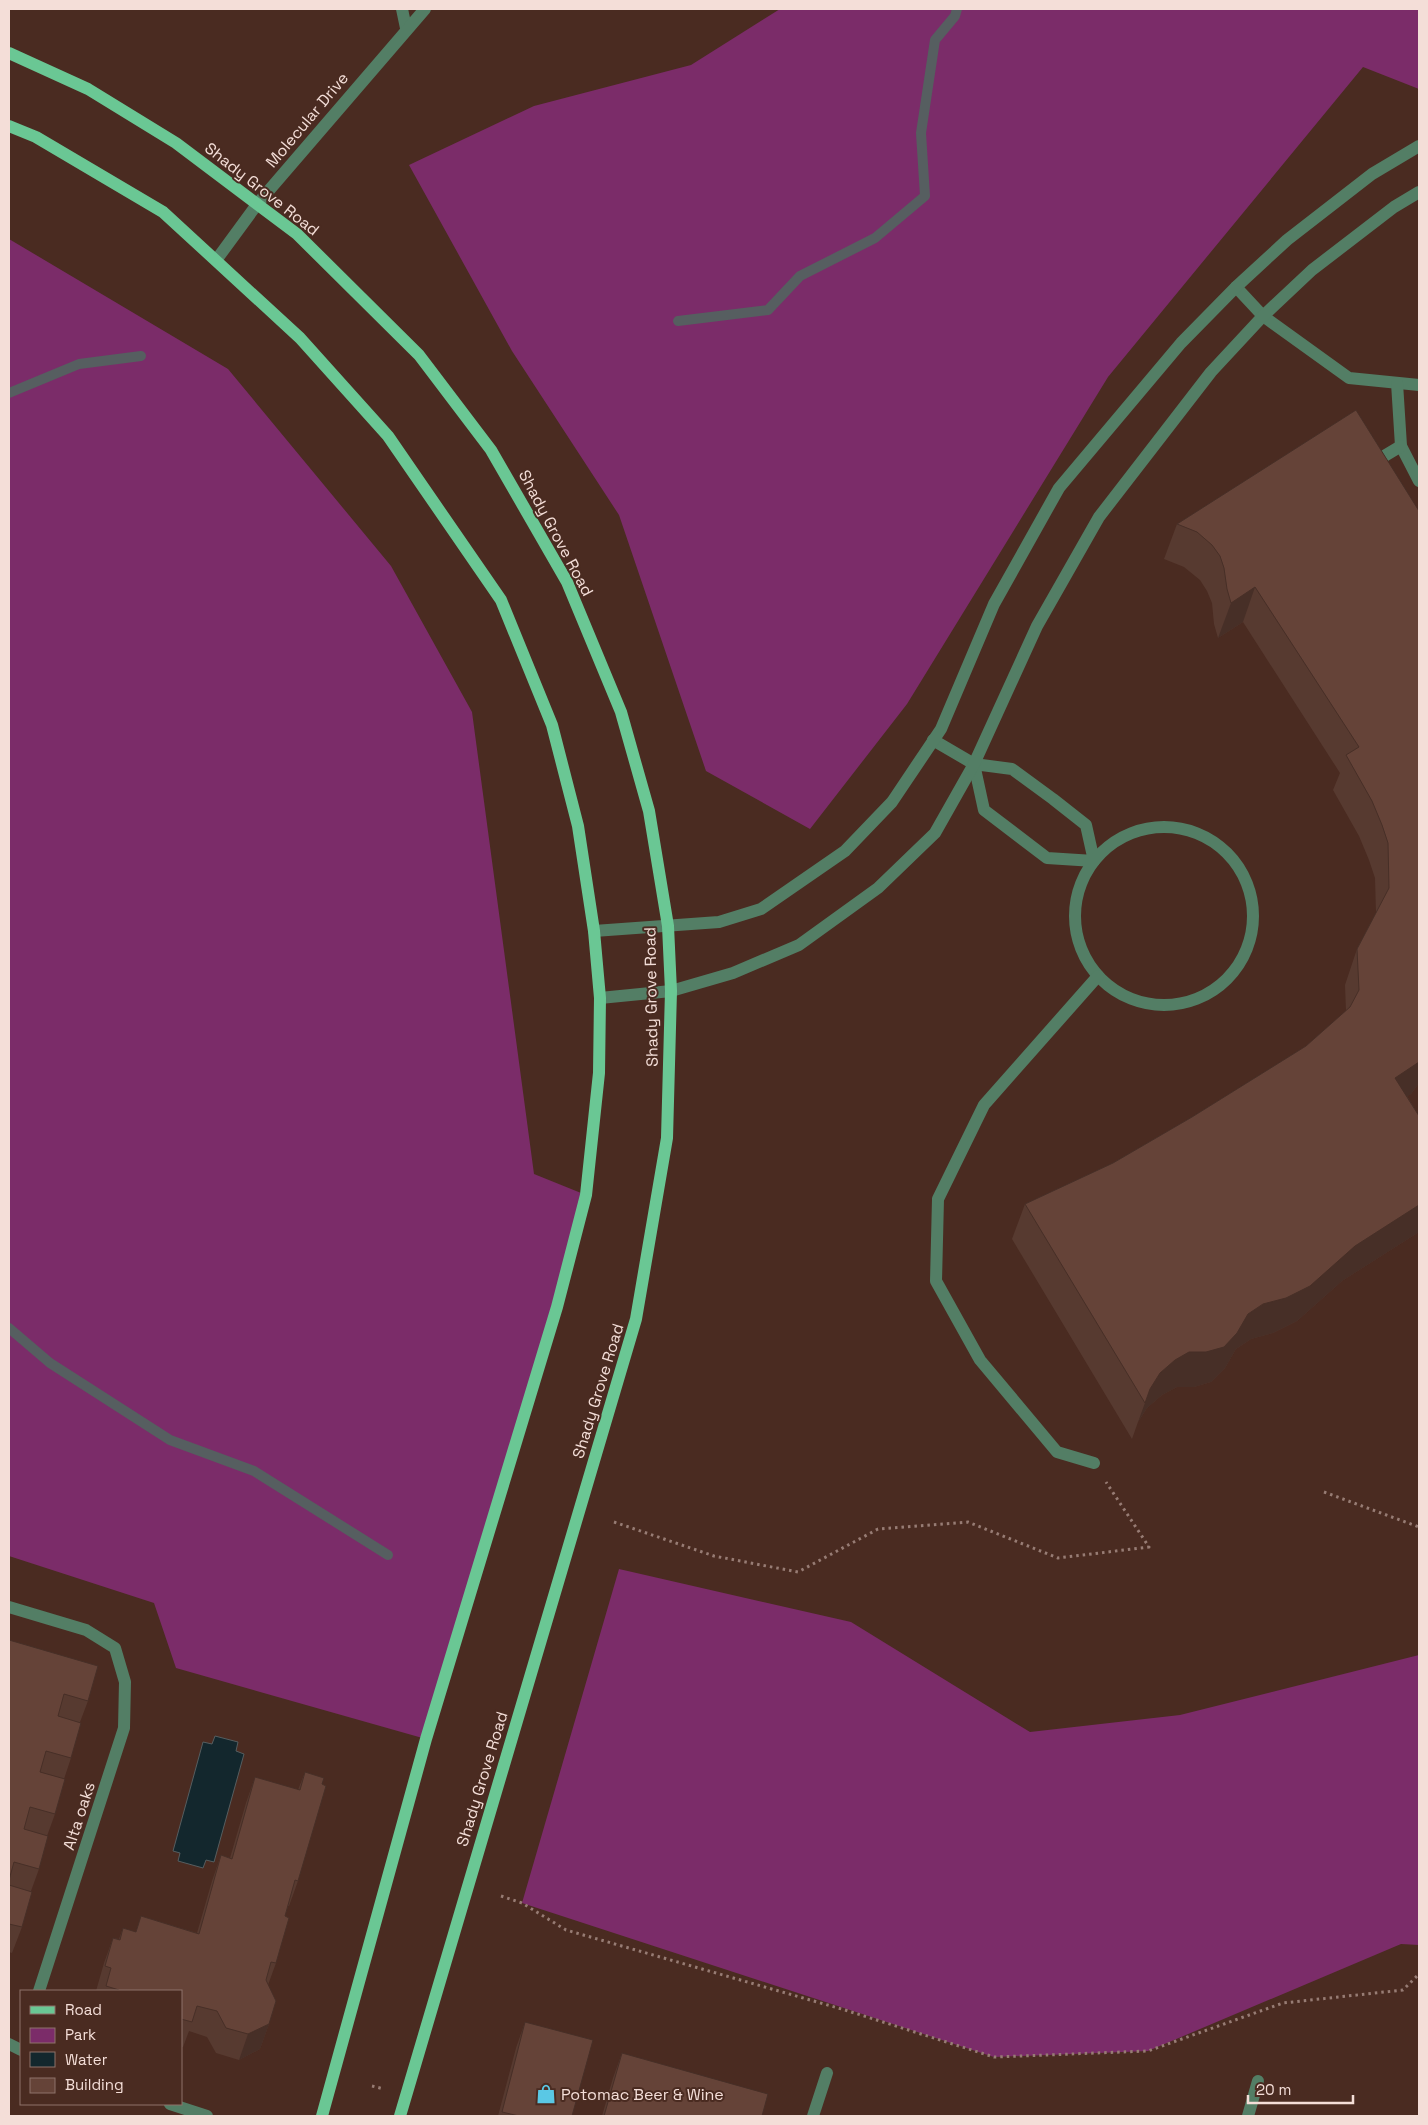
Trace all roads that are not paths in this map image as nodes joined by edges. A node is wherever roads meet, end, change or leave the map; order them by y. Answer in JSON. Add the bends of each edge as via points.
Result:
{"nodes":[{"id":1,"x":402,"y":9,"type":"edge"},
{"id":2,"x":425,"y":9,"type":"edge"},
{"id":3,"x":406,"y":28,"type":"junction"},
{"id":4,"x":9,"y":53,"type":"edge"},
{"id":5,"x":9,"y":126,"type":"edge"},
{"id":6,"x":1419,"y":146,"type":"edge"},
{"id":7,"x":1419,"y":192,"type":"edge"},
{"id":8,"x":258,"y":203,"type":"junction"},
{"id":9,"x":216,"y":259,"type":"junction"},
{"id":10,"x":1236,"y":288,"type":"junction"},
{"id":11,"x":1263,"y":316,"type":"junction"},
{"id":12,"x":1397,"y":382,"type":"junction"},
{"id":13,"x":1419,"y":384,"type":"edge"},
{"id":14,"x":1401,"y":446,"type":"junction"},
{"id":15,"x":1359,"y":471,"type":"edge"},
{"id":16,"x":1419,"y":480,"type":"edge"},
{"id":17,"x":933,"y":740,"type":"junction"},
{"id":18,"x":974,"y":764,"type":"junction"},
{"id":19,"x":1094,"y":861,"type":"junction"},
{"id":20,"x":668,"y":926,"type":"junction"},
{"id":21,"x":594,"y":931,"type":"junction"},
{"id":22,"x":1098,"y":976,"type":"junction"},
{"id":23,"x":671,"y":991,"type":"junction"},
{"id":24,"x":600,"y":998,"type":"junction"},
{"id":25,"x":1094,"y":1463,"type":"road end"},
{"id":26,"x":9,"y":1607,"type":"edge"},
{"id":27,"x":39,"y":1990,"type":"edge"},
{"id":28,"x":827,"y":2073,"type":"dead end"},
{"id":29,"x":1258,"y":2081,"type":"dead end"},
{"id":30,"x":173,"y":2105,"type":"edge"},
{"id":31,"x":207,"y":2116,"type":"edge"},
{"id":32,"x":322,"y":2116,"type":"edge"},
{"id":33,"x":400,"y":2116,"type":"edge"},
{"id":34,"x":813,"y":2116,"type":"edge"},
{"id":35,"x":1248,"y":2116,"type":"edge"}],
"edges":[{"from":1,"to":3,"type":"street"},
{"from":2,"to":3,"type":"street","name":"Molecular Drive"},
{"from":3,"to":8,"type":"street","name":"Molecular Drive"},
{"from":4,"to":8,"type":"main road","name":"Shady Grove Road","via":[[88,89],[176,143]]},
{"from":5,"to":9,"type":"main road","via":[[36,137],[163,212]]},
{"from":6,"to":10,"type":"street","via":[[1372,174],[1287,240]]},
{"from":7,"to":11,"type":"street","via":[[1394,207],[1312,270]]},
{"from":8,"to":9,"type":"street","name":"Molecular Drive"},
{"from":8,"to":20,"type":"main road","name":"Shady Grove Road","via":[[297,234],[419,355],[491,450],[567,582],[621,712],[648,812]]},
{"from":9,"to":21,"type":"main road","via":[[300,338],[388,436],[501,600],[552,725],[578,826]]},
{"from":10,"to":11,"type":"street"},
{"from":10,"to":17,"type":"street","via":[[1181,343],[1059,488],[994,604],[941,729]]},
{"from":11,"to":12,"type":"street","via":[[1349,378]]},
{"from":11,"to":18,"type":"street","via":[[1211,372],[1099,517],[1037,626]]},
{"from":12,"to":13,"type":"street"},
{"from":12,"to":14,"type":"street"},
{"from":14,"to":15,"type":"street"},
{"from":14,"to":16,"type":"street"},
{"from":17,"to":18,"type":"street"},
{"from":17,"to":20,"type":"street","via":[[892,802],[845,851],[761,909],[719,922]]},
{"from":18,"to":19,"type":"street","via":[[1012,769],[1086,825]]},
{"from":18,"to":19,"type":"street","via":[[984,810],[1047,858]]},
{"from":18,"to":23,"type":"street","via":[[935,833],[878,888],[799,944],[733,973]]},
{"from":19,"to":22,"type":"street","via":[[1082,883],[1076,907],[1076,932],[1084,956]]},
{"from":19,"to":22,"type":"street","via":[[1117,840],[1146,829],[1176,828],[1206,837],[1230,857],[1247,883],[1254,913],[1249,944],[1235,972],[1212,992],[1198,998],[1183,1004],[1152,1005],[1122,995]]},
{"from":20,"to":21,"type":"street"},
{"from":20,"to":23,"type":"main road","name":"Shady Grove Road"},
{"from":21,"to":24,"type":"main road"},
{"from":22,"to":25,"type":"street","via":[[984,1105],[938,1199],[936,1281],[980,1360],[1057,1452]]},
{"from":23,"to":24,"type":"street"},
{"from":23,"to":33,"type":"main road","name":"Shady Grove Road","via":[[667,1138],[636,1319]]},
{"from":24,"to":32,"type":"main road","via":[[599,1073],[586,1195],[557,1306],[424,1747]]},
{"from":26,"to":27,"type":"street","name":"Alta oaks","via":[[86,1630],[115,1648],[125,1682],[124,1728]]},
{"from":28,"to":34,"type":"street"},
{"from":29,"to":35,"type":"street"},
{"from":30,"to":31,"type":"street"}]}
